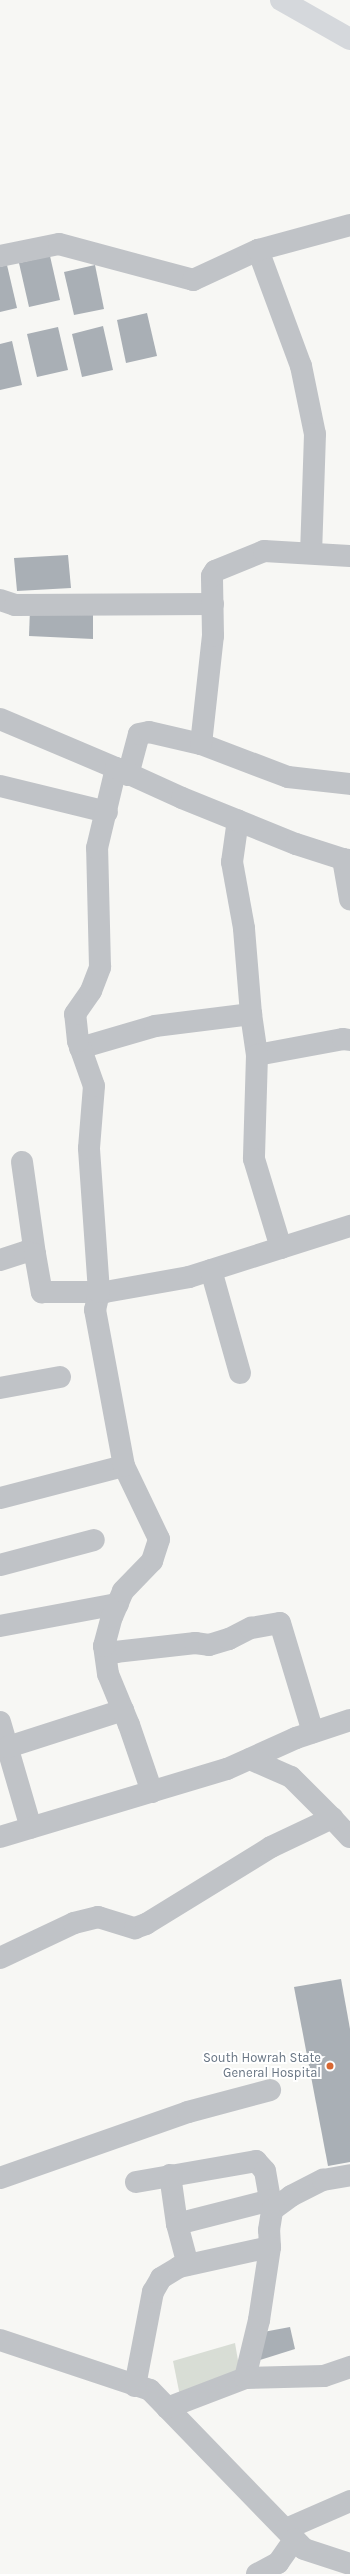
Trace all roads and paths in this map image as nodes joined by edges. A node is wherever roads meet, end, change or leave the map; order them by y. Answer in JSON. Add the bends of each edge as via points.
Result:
{"nodes":[{"id":1,"x":281,"y":0,"type":"edge"},
{"id":2,"x":350,"y":39,"type":"edge"},
{"id":3,"x":350,"y":225,"type":"edge"},
{"id":4,"x":258,"y":250,"type":"junction"},
{"id":5,"x":0,"y":256,"type":"edge"},
{"id":6,"x":311,"y":553,"type":"junction"},
{"id":7,"x":350,"y":556,"type":"edge"},
{"id":8,"x":0,"y":600,"type":"edge"},
{"id":9,"x":214,"y":604,"type":"junction"},
{"id":10,"x":0,"y":719,"type":"edge"},
{"id":11,"x":201,"y":744,"type":"junction"},
{"id":12,"x":122,"y":771,"type":"junction"},
{"id":13,"x":350,"y":784,"type":"edge"},
{"id":14,"x":0,"y":786,"type":"edge"},
{"id":15,"x":107,"y":812,"type":"junction"},
{"id":16,"x":238,"y":820,"type":"junction"},
{"id":17,"x":347,"y":859,"type":"edge"},
{"id":18,"x":350,"y":899,"type":"edge"},
{"id":19,"x":251,"y":1014,"type":"junction"},
{"id":20,"x":350,"y":1040,"type":"edge"},
{"id":21,"x":80,"y":1048,"type":"junction"},
{"id":22,"x":257,"y":1055,"type":"junction"},
{"id":23,"x":22,"y":1162,"type":"dead end"},
{"id":24,"x":350,"y":1226,"type":"edge"},
{"id":25,"x":281,"y":1248,"type":"junction"},
{"id":26,"x":34,"y":1254,"type":"junction"},
{"id":27,"x":0,"y":1260,"type":"edge"},
{"id":28,"x":211,"y":1270,"type":"junction"},
{"id":29,"x":98,"y":1292,"type":"junction"},
{"id":30,"x":240,"y":1373,"type":"dead end"},
{"id":31,"x":60,"y":1377,"type":"dead end"},
{"id":32,"x":0,"y":1388,"type":"edge"},
{"id":33,"x":124,"y":1466,"type":"junction"},
{"id":34,"x":0,"y":1498,"type":"edge"},
{"id":35,"x":94,"y":1540,"type":"dead end"},
{"id":36,"x":0,"y":1565,"type":"edge"},
{"id":37,"x":118,"y":1604,"type":"junction"},
{"id":38,"x":0,"y":1626,"type":"edge"},
{"id":39,"x":104,"y":1646,"type":"junction"},
{"id":40,"x":123,"y":1710,"type":"junction"},
{"id":41,"x":350,"y":1720,"type":"edge"},
{"id":42,"x":0,"y":1722,"type":"edge"},
{"id":43,"x":313,"y":1732,"type":"junction"},
{"id":44,"x":8,"y":1747,"type":"junction"},
{"id":45,"x":250,"y":1759,"type":"junction"},
{"id":46,"x":152,"y":1792,"type":"junction"},
{"id":47,"x":332,"y":1818,"type":"junction"},
{"id":48,"x":31,"y":1828,"type":"junction"},
{"id":49,"x":0,"y":1837,"type":"edge"},
{"id":50,"x":350,"y":1837,"type":"edge"},
{"id":51,"x":0,"y":1958,"type":"edge"},
{"id":52,"x":270,"y":2090,"type":"dead end"},
{"id":53,"x":170,"y":2175,"type":"junction"},
{"id":54,"x":350,"y":2175,"type":"edge"},
{"id":55,"x":0,"y":2178,"type":"edge"},
{"id":56,"x":136,"y":2182,"type":"dead end"},
{"id":57,"x":271,"y":2205,"type":"junction"},
{"id":58,"x":177,"y":2224,"type":"junction"},
{"id":59,"x":270,"y":2247,"type":"junction"},
{"id":60,"x":188,"y":2265,"type":"junction"},
{"id":61,"x":0,"y":2340,"type":"edge"},
{"id":62,"x":350,"y":2367,"type":"edge"},
{"id":63,"x":245,"y":2378,"type":"junction"},
{"id":64,"x":135,"y":2386,"type":"junction"},
{"id":65,"x":167,"y":2408,"type":"junction"},
{"id":66,"x":350,"y":2501,"type":"edge"},
{"id":67,"x":290,"y":2534,"type":"junction"},
{"id":68,"x":350,"y":2564,"type":"edge"},
{"id":69,"x":257,"y":2574,"type":"edge"}],
"edges":[{"from":1,"to":2,"type":"main road"},
{"from":3,"to":4,"type":"street"},
{"from":4,"to":5,"type":"street","via":[[193,280],[59,244]]},
{"from":4,"to":6,"type":"street","via":[[301,366],[315,434]]},
{"from":6,"to":7,"type":"street"},
{"from":6,"to":9,"type":"street","via":[[264,551],[216,571],[212,576]]},
{"from":8,"to":9,"type":"street","via":[[16,605]]},
{"from":9,"to":11,"type":"street"},
{"from":10,"to":12,"type":"street"},
{"from":11,"to":12,"type":"street","via":[[149,732],[139,734]]},
{"from":11,"to":13,"type":"street","via":[[288,776]]},
{"from":12,"to":15,"type":"street"},
{"from":12,"to":16,"type":"street"},
{"from":14,"to":15,"type":"street"},
{"from":15,"to":21,"type":"street","via":[[97,848],[100,967],[91,991],[76,1014]]},
{"from":16,"to":17,"type":"street","via":[[296,844]]},
{"from":16,"to":19,"type":"street","via":[[232,862],[244,928]]},
{"from":17,"to":18,"type":"street"},
{"from":19,"to":21,"type":"street","via":[[154,1026]]},
{"from":19,"to":22,"type":"street"},
{"from":20,"to":22,"type":"street","via":[[343,1039]]},
{"from":21,"to":29,"type":"street","via":[[94,1086],[89,1148]]},
{"from":22,"to":25,"type":"street","via":[[254,1159]]},
{"from":23,"to":26,"type":"street"},
{"from":24,"to":25,"type":"street"},
{"from":25,"to":28,"type":"street"},
{"from":26,"to":27,"type":"street","via":[[25,1252]]},
{"from":26,"to":29,"type":"street","via":[[42,1292]]},
{"from":28,"to":29,"type":"street","via":[[189,1277]]},
{"from":28,"to":30,"type":"street"},
{"from":29,"to":33,"type":"street","via":[[95,1310]]},
{"from":31,"to":32,"type":"street"},
{"from":33,"to":34,"type":"street"},
{"from":33,"to":37,"type":"street","via":[[159,1539],[152,1561],[123,1591]]},
{"from":35,"to":36,"type":"street"},
{"from":37,"to":38,"type":"street"},
{"from":37,"to":39,"type":"street"},
{"from":39,"to":40,"type":"street","via":[[108,1674]]},
{"from":39,"to":43,"type":"street","via":[[115,1652],[195,1643],[209,1645],[251,1628],[280,1623]]},
{"from":40,"to":44,"type":"street"},
{"from":40,"to":46,"type":"street"},
{"from":41,"to":43,"type":"street"},
{"from":42,"to":44,"type":"street"},
{"from":43,"to":45,"type":"street"},
{"from":44,"to":48,"type":"street"},
{"from":45,"to":46,"type":"street","via":[[227,1769]]},
{"from":45,"to":47,"type":"street","via":[[292,1777]]},
{"from":46,"to":48,"type":"street"},
{"from":47,"to":50,"type":"street"},
{"from":47,"to":51,"type":"street","via":[[271,1847],[146,1924],[135,1928],[98,1917],[74,1923]]},
{"from":48,"to":49,"type":"street"},
{"from":52,"to":55,"type":"street","via":[[188,2112]]},
{"from":53,"to":56,"type":"street"},
{"from":53,"to":57,"type":"street","via":[[256,2161],[265,2171]]},
{"from":53,"to":58,"type":"street"},
{"from":54,"to":57,"type":"street","via":[[323,2180]]},
{"from":57,"to":58,"type":"street"},
{"from":57,"to":59,"type":"street"},
{"from":58,"to":60,"type":"street"},
{"from":59,"to":60,"type":"street"},
{"from":59,"to":63,"type":"street","via":[[259,2320]]},
{"from":60,"to":64,"type":"street","via":[[169,2272],[156,2284]]},
{"from":61,"to":64,"type":"street"},
{"from":62,"to":63,"type":"street","via":[[324,2376]]},
{"from":63,"to":65,"type":"street"},
{"from":64,"to":65,"type":"street","via":[[150,2390]]},
{"from":65,"to":67,"type":"street"},
{"from":66,"to":67,"type":"street"},
{"from":67,"to":68,"type":"street","via":[[304,2548]]},
{"from":67,"to":69,"type":"street","via":[[278,2563]]}]}
